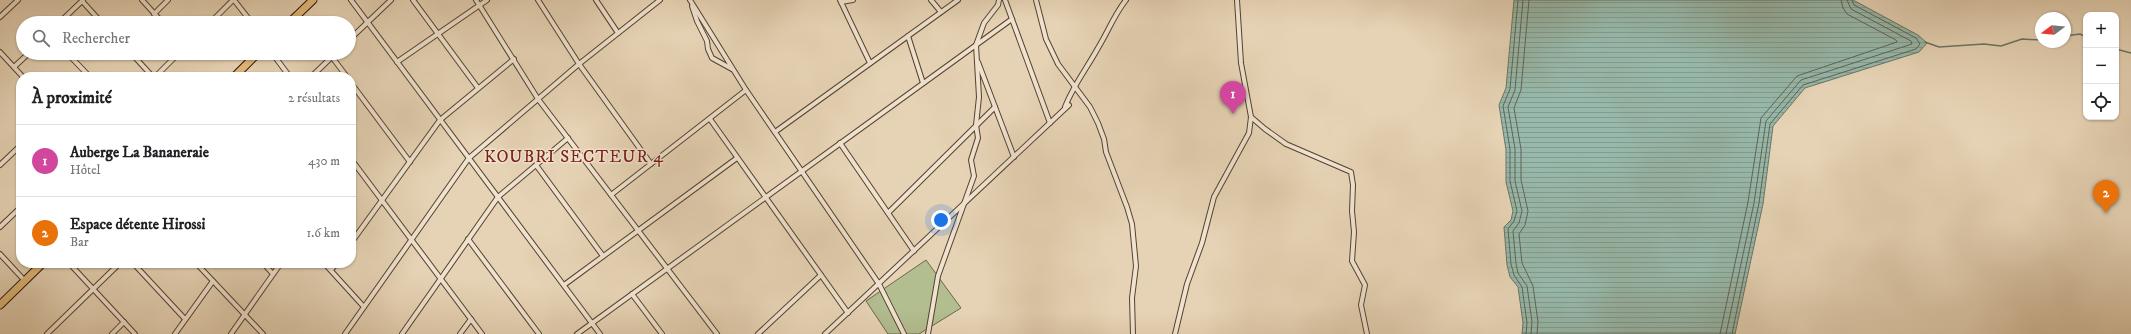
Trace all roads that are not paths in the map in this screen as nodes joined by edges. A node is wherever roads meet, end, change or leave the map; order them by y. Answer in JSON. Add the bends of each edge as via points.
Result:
{"nodes":[{"id":1,"x":18,"y":0,"type":"edge"},
{"id":2,"x":142,"y":0,"type":"edge"},
{"id":3,"x":168,"y":0,"type":"edge"},
{"id":4,"x":234,"y":0,"type":"edge"},
{"id":5,"x":312,"y":0,"type":"edge"},
{"id":6,"x":351,"y":0,"type":"edge"},
{"id":7,"x":391,"y":0,"type":"edge"},
{"id":8,"x":413,"y":0,"type":"edge"},
{"id":9,"x":476,"y":0,"type":"edge"},
{"id":10,"x":487,"y":0,"type":"edge"},
{"id":11,"x":538,"y":0,"type":"edge"},
{"id":12,"x":596,"y":0,"type":"edge"},
{"id":13,"x":660,"y":0,"type":"edge"},
{"id":14,"x":690,"y":0,"type":"edge"},
{"id":15,"x":853,"y":0,"type":"edge"},
{"id":16,"x":931,"y":0,"type":"edge"},
{"id":17,"x":958,"y":0,"type":"edge"},
{"id":18,"x":999,"y":0,"type":"edge"},
{"id":19,"x":1005,"y":0,"type":"edge"},
{"id":20,"x":1036,"y":0,"type":"edge"},
{"id":21,"x":1126,"y":0,"type":"edge"},
{"id":22,"x":1236,"y":0,"type":"edge"},
{"id":23,"x":82,"y":1,"type":"edge"},
{"id":24,"x":841,"y":1,"type":"edge"},
{"id":25,"x":479,"y":5,"type":"junction"},
{"id":26,"x":941,"y":12,"type":"junction"},
{"id":27,"x":154,"y":14,"type":"joint"},
{"id":28,"x":67,"y":16,"type":"edge"},
{"id":29,"x":96,"y":16,"type":"edge"},
{"id":30,"x":217,"y":16,"type":"edge"},
{"id":31,"x":247,"y":16,"type":"edge"},
{"id":32,"x":296,"y":16,"type":"edge"},
{"id":33,"x":0,"y":18,"type":"edge"},
{"id":34,"x":1012,"y":19,"type":"junction"},
{"id":35,"x":368,"y":22,"type":"junction"},
{"id":36,"x":356,"y":33,"type":"edge"},
{"id":37,"x":618,"y":33,"type":"junction"},
{"id":38,"x":438,"y":34,"type":"junction"},
{"id":39,"x":908,"y":36,"type":"junction"},
{"id":40,"x":974,"y":46,"type":"junction"},
{"id":41,"x":0,"y":52,"type":"edge"},
{"id":42,"x":976,"y":58,"type":"junction"},
{"id":43,"x":514,"y":59,"type":"junction"},
{"id":44,"x":22,"y":60,"type":"edge"},
{"id":45,"x":74,"y":60,"type":"edge"},
{"id":46,"x":138,"y":60,"type":"edge"},
{"id":47,"x":172,"y":60,"type":"edge"},
{"id":48,"x":251,"y":60,"type":"edge"},
{"id":49,"x":277,"y":60,"type":"edge"},
{"id":50,"x":329,"y":60,"type":"edge"},
{"id":51,"x":334,"y":60,"type":"edge"},
{"id":52,"x":397,"y":62,"type":"junction"},
{"id":53,"x":579,"y":64,"type":"junction"},
{"id":54,"x":870,"y":64,"type":"junction"},
{"id":55,"x":14,"y":67,"type":"junction"},
{"id":56,"x":734,"y":70,"type":"junction"},
{"id":57,"x":18,"y":72,"type":"edge"},
{"id":58,"x":85,"y":72,"type":"edge"},
{"id":59,"x":149,"y":72,"type":"edge"},
{"id":60,"x":159,"y":72,"type":"edge"},
{"id":61,"x":239,"y":72,"type":"edge"},
{"id":62,"x":286,"y":72,"type":"edge"},
{"id":63,"x":316,"y":72,"type":"edge"},
{"id":64,"x":343,"y":72,"type":"edge"},
{"id":65,"x":923,"y":83,"type":"junction"},
{"id":66,"x":1075,"y":87,"type":"junction"},
{"id":67,"x":478,"y":88,"type":"junction"},
{"id":68,"x":356,"y":90,"type":"edge"},
{"id":69,"x":746,"y":90,"type":"junction"},
{"id":70,"x":538,"y":99,"type":"junction"},
{"id":71,"x":1069,"y":105,"type":"dead end"},
{"id":72,"x":995,"y":107,"type":"junction"},
{"id":73,"x":1064,"y":109,"type":"junction"},
{"id":74,"x":1251,"y":117,"type":"junction"},
{"id":75,"x":710,"y":119,"type":"junction"},
{"id":76,"x":440,"y":120,"type":"junction"},
{"id":77,"x":1050,"y":123,"type":"junction"},
{"id":78,"x":976,"y":125,"type":"junction"},
{"id":79,"x":775,"y":132,"type":"junction"},
{"id":80,"x":568,"y":138,"type":"junction"},
{"id":81,"x":840,"y":143,"type":"junction"},
{"id":82,"x":16,"y":150,"type":"edge"},
{"id":83,"x":1014,"y":157,"type":"junction"},
{"id":84,"x":469,"y":158,"type":"junction"},
{"id":85,"x":737,"y":158,"type":"junction"},
{"id":86,"x":410,"y":162,"type":"junction"},
{"id":87,"x":651,"y":164,"type":"junction"},
{"id":88,"x":0,"y":165,"type":"edge"},
{"id":89,"x":536,"y":165,"type":"junction"},
{"id":90,"x":356,"y":166,"type":"edge"},
{"id":91,"x":802,"y":171,"type":"junction"},
{"id":92,"x":611,"y":195,"type":"junction"},
{"id":93,"x":498,"y":197,"type":"junction"},
{"id":94,"x":765,"y":197,"type":"junction"},
{"id":95,"x":382,"y":200,"type":"junction"},
{"id":96,"x":963,"y":204,"type":"junction"},
{"id":97,"x":16,"y":212,"type":"edge"},
{"id":98,"x":888,"y":213,"type":"junction"},
{"id":99,"x":0,"y":227,"type":"edge"},
{"id":100,"x":638,"y":230,"type":"junction"},
{"id":101,"x":356,"y":235,"type":"edge"},
{"id":102,"x":468,"y":239,"type":"junction"},
{"id":103,"x":411,"y":240,"type":"junction"},
{"id":104,"x":914,"y":251,"type":"junction"},
{"id":105,"x":0,"y":254,"type":"edge"},
{"id":106,"x":603,"y":256,"type":"junction"},
{"id":107,"x":38,"y":268,"type":"edge"},
{"id":108,"x":74,"y":268,"type":"edge"},
{"id":109,"x":115,"y":268,"type":"edge"},
{"id":110,"x":137,"y":268,"type":"edge"},
{"id":111,"x":201,"y":268,"type":"edge"},
{"id":112,"x":268,"y":268,"type":"edge"},
{"id":113,"x":278,"y":268,"type":"edge"},
{"id":114,"x":667,"y":268,"type":"junction"},
{"id":115,"x":331,"y":270,"type":"edge"},
{"id":116,"x":273,"y":274,"type":"junction"},
{"id":117,"x":821,"y":275,"type":"junction"},
{"id":118,"x":441,"y":279,"type":"junction"},
{"id":119,"x":213,"y":280,"type":"junction"},
{"id":120,"x":24,"y":281,"type":"junction"},
{"id":121,"x":879,"y":284,"type":"junction"},
{"id":122,"x":564,"y":286,"type":"junction"},
{"id":123,"x":93,"y":289,"type":"junction"},
{"id":124,"x":632,"y":294,"type":"junction"},
{"id":125,"x":0,"y":305,"type":"edge"},
{"id":126,"x":364,"y":306,"type":"junction"},
{"id":127,"x":848,"y":313,"type":"junction"},
{"id":128,"x":245,"y":314,"type":"junction"},
{"id":129,"x":185,"y":319,"type":"junction"},
{"id":130,"x":471,"y":319,"type":"junction"},
{"id":131,"x":124,"y":322,"type":"junction"},
{"id":132,"x":592,"y":323,"type":"junction"},
{"id":133,"x":47,"y":334,"type":"edge"},
{"id":134,"x":112,"y":334,"type":"edge"},
{"id":135,"x":135,"y":334,"type":"edge"},
{"id":136,"x":175,"y":334,"type":"edge"},
{"id":137,"x":231,"y":334,"type":"edge"},
{"id":138,"x":263,"y":334,"type":"edge"},
{"id":139,"x":345,"y":334,"type":"edge"},
{"id":140,"x":402,"y":334,"type":"edge"},
{"id":141,"x":460,"y":334,"type":"edge"},
{"id":142,"x":482,"y":334,"type":"edge"},
{"id":143,"x":539,"y":334,"type":"edge"},
{"id":144,"x":577,"y":334,"type":"edge"},
{"id":145,"x":600,"y":334,"type":"edge"},
{"id":146,"x":662,"y":334,"type":"edge"},
{"id":147,"x":716,"y":334,"type":"edge"},
{"id":148,"x":758,"y":334,"type":"edge"},
{"id":149,"x":825,"y":334,"type":"edge"},
{"id":150,"x":904,"y":334,"type":"edge"},
{"id":151,"x":928,"y":334,"type":"edge"},
{"id":152,"x":1133,"y":334,"type":"edge"},
{"id":153,"x":1175,"y":334,"type":"edge"},
{"id":154,"x":1367,"y":334,"type":"edge"}],
"edges":[{"from":1,"to":33,"type":"street"},
{"from":2,"to":27,"type":"street"},
{"from":3,"to":27,"type":"street"},
{"from":4,"to":30,"type":"street"},
{"from":4,"to":31,"type":"street"},
{"from":5,"to":32,"type":"highway"},
{"from":6,"to":35,"type":"street"},
{"from":7,"to":35,"type":"street"},
{"from":8,"to":38,"type":"street"},
{"from":9,"to":25,"type":"street"},
{"from":10,"to":25,"type":"street"},
{"from":11,"to":53,"type":"street"},
{"from":12,"to":37,"type":"street"},
{"from":13,"to":37,"type":"street"},
{"from":14,"to":56,"type":"street"},
{"from":14,"to":56,"type":"street","via":[[697,21],[708,41],[712,58]]},
{"from":15,"to":24,"type":"street"},
{"from":16,"to":26,"type":"street"},
{"from":17,"to":26,"type":"street"},
{"from":18,"to":40,"type":"street","via":[[984,23]]},
{"from":19,"to":34,"type":"street"},
{"from":20,"to":66,"type":"street","via":[[1046,39],[1058,64]]},
{"from":21,"to":66,"type":"street","via":[[1114,16]]},
{"from":22,"to":74,"type":"street","via":[[1241,63]]},
{"from":23,"to":28,"type":"street"},
{"from":23,"to":29,"type":"street"},
{"from":24,"to":54,"type":"street"},
{"from":25,"to":38,"type":"street"},
{"from":25,"to":43,"type":"street"},
{"from":26,"to":39,"type":"street"},
{"from":34,"to":40,"type":"street"},
{"from":34,"to":77,"type":"street"},
{"from":35,"to":36,"type":"street"},
{"from":35,"to":52,"type":"street"},
{"from":37,"to":53,"type":"street"},
{"from":38,"to":52,"type":"street"},
{"from":38,"to":67,"type":"street"},
{"from":39,"to":54,"type":"street"},
{"from":39,"to":65,"type":"street"},
{"from":40,"to":42,"type":"street"},
{"from":40,"to":65,"type":"street"},
{"from":41,"to":55,"type":"street"},
{"from":42,"to":72,"type":"street"},
{"from":42,"to":78,"type":"street","via":[[979,97]]},
{"from":43,"to":67,"type":"street"},
{"from":43,"to":70,"type":"street"},
{"from":44,"to":55,"type":"street"},
{"from":45,"to":58,"type":"street"},
{"from":46,"to":59,"type":"street"},
{"from":47,"to":60,"type":"street"},
{"from":48,"to":61,"type":"highway"},
{"from":49,"to":62,"type":"street"},
{"from":50,"to":63,"type":"street"},
{"from":51,"to":64,"type":"street"},
{"from":52,"to":76,"type":"street"},
{"from":53,"to":70,"type":"street"},
{"from":53,"to":87,"type":"street"},
{"from":54,"to":79,"type":"street"},
{"from":55,"to":57,"type":"street"},
{"from":56,"to":69,"type":"street"},
{"from":65,"to":81,"type":"street"},
{"from":66,"to":73,"type":"street"},
{"from":66,"to":152,"type":"street","via":[[1098,123],[1132,224],[1136,266],[1132,298]]},
{"from":67,"to":76,"type":"street"},
{"from":68,"to":86,"type":"street"},
{"from":69,"to":75,"type":"street"},
{"from":69,"to":79,"type":"street"},
{"from":70,"to":80,"type":"street"},
{"from":70,"to":84,"type":"street"},
{"from":71,"to":73,"type":"street"},
{"from":72,"to":78,"type":"street"},
{"from":72,"to":83,"type":"street"},
{"from":73,"to":77,"type":"street"},
{"from":74,"to":153,"type":"street","via":[[1249,133],[1214,197],[1202,243],[1187,284]]},
{"from":74,"to":154,"type":"street","via":[[1286,144],[1351,172],[1354,232],[1352,261],[1365,285],[1361,305]]},
{"from":75,"to":85,"type":"street"},
{"from":75,"to":87,"type":"street"},
{"from":76,"to":84,"type":"street"},
{"from":76,"to":86,"type":"street"},
{"from":77,"to":83,"type":"street"},
{"from":78,"to":96,"type":"street","via":[[978,138],[971,160],[974,176]]},
{"from":78,"to":98,"type":"street"},
{"from":79,"to":91,"type":"street"},
{"from":80,"to":89,"type":"street"},
{"from":80,"to":92,"type":"street"},
{"from":81,"to":91,"type":"street"},
{"from":81,"to":98,"type":"street"},
{"from":82,"to":88,"type":"street"},
{"from":83,"to":96,"type":"street"},
{"from":84,"to":93,"type":"street"},
{"from":84,"to":103,"type":"street"},
{"from":85,"to":94,"type":"street"},
{"from":85,"to":100,"type":"street"},
{"from":86,"to":95,"type":"street"},
{"from":87,"to":92,"type":"street"},
{"from":89,"to":93,"type":"street"},
{"from":89,"to":106,"type":"street"},
{"from":90,"to":95,"type":"street"},
{"from":91,"to":94,"type":"street"},
{"from":91,"to":121,"type":"street"},
{"from":92,"to":100,"type":"street"},
{"from":93,"to":102,"type":"street"},
{"from":93,"to":122,"type":"street"},
{"from":94,"to":114,"type":"street"},
{"from":94,"to":117,"type":"street"},
{"from":95,"to":101,"type":"street"},
{"from":95,"to":103,"type":"street"},
{"from":96,"to":104,"type":"street"},
{"from":96,"to":151,"type":"street","via":[[938,276]]},
{"from":97,"to":99,"type":"street"},
{"from":98,"to":104,"type":"street"},
{"from":100,"to":106,"type":"street"},
{"from":100,"to":114,"type":"street"},
{"from":102,"to":118,"type":"street"},
{"from":102,"to":143,"type":"street"},
{"from":103,"to":118,"type":"street"},
{"from":103,"to":126,"type":"street"},
{"from":104,"to":121,"type":"street"},
{"from":105,"to":120,"type":"street"},
{"from":106,"to":122,"type":"street"},
{"from":107,"to":120,"type":"highway"},
{"from":108,"to":123,"type":"street"},
{"from":109,"to":123,"type":"street"},
{"from":110,"to":129,"type":"street"},
{"from":111,"to":119,"type":"street"},
{"from":112,"to":116,"type":"street"},
{"from":113,"to":116,"type":"street"},
{"from":114,"to":124,"type":"street"},
{"from":114,"to":147,"type":"street"},
{"from":115,"to":126,"type":"street"},
{"from":116,"to":128,"type":"street"},
{"from":117,"to":127,"type":"street"},
{"from":117,"to":148,"type":"street"},
{"from":118,"to":130,"type":"street"},
{"from":118,"to":140,"type":"street"},
{"from":119,"to":128,"type":"street"},
{"from":119,"to":129,"type":"street"},
{"from":120,"to":125,"type":"highway"},
{"from":121,"to":127,"type":"street"},
{"from":121,"to":150,"type":"street"},
{"from":122,"to":132,"type":"street"},
{"from":123,"to":131,"type":"street"},
{"from":123,"to":133,"type":"street"},
{"from":124,"to":132,"type":"street"},
{"from":124,"to":146,"type":"street"},
{"from":126,"to":139,"type":"street"},
{"from":127,"to":149,"type":"street"},
{"from":128,"to":137,"type":"street"},
{"from":128,"to":138,"type":"street"},
{"from":129,"to":136,"type":"street"},
{"from":130,"to":141,"type":"street"},
{"from":130,"to":142,"type":"street"},
{"from":131,"to":134,"type":"street"},
{"from":131,"to":135,"type":"street"},
{"from":132,"to":144,"type":"street"},
{"from":132,"to":145,"type":"street"}]}
